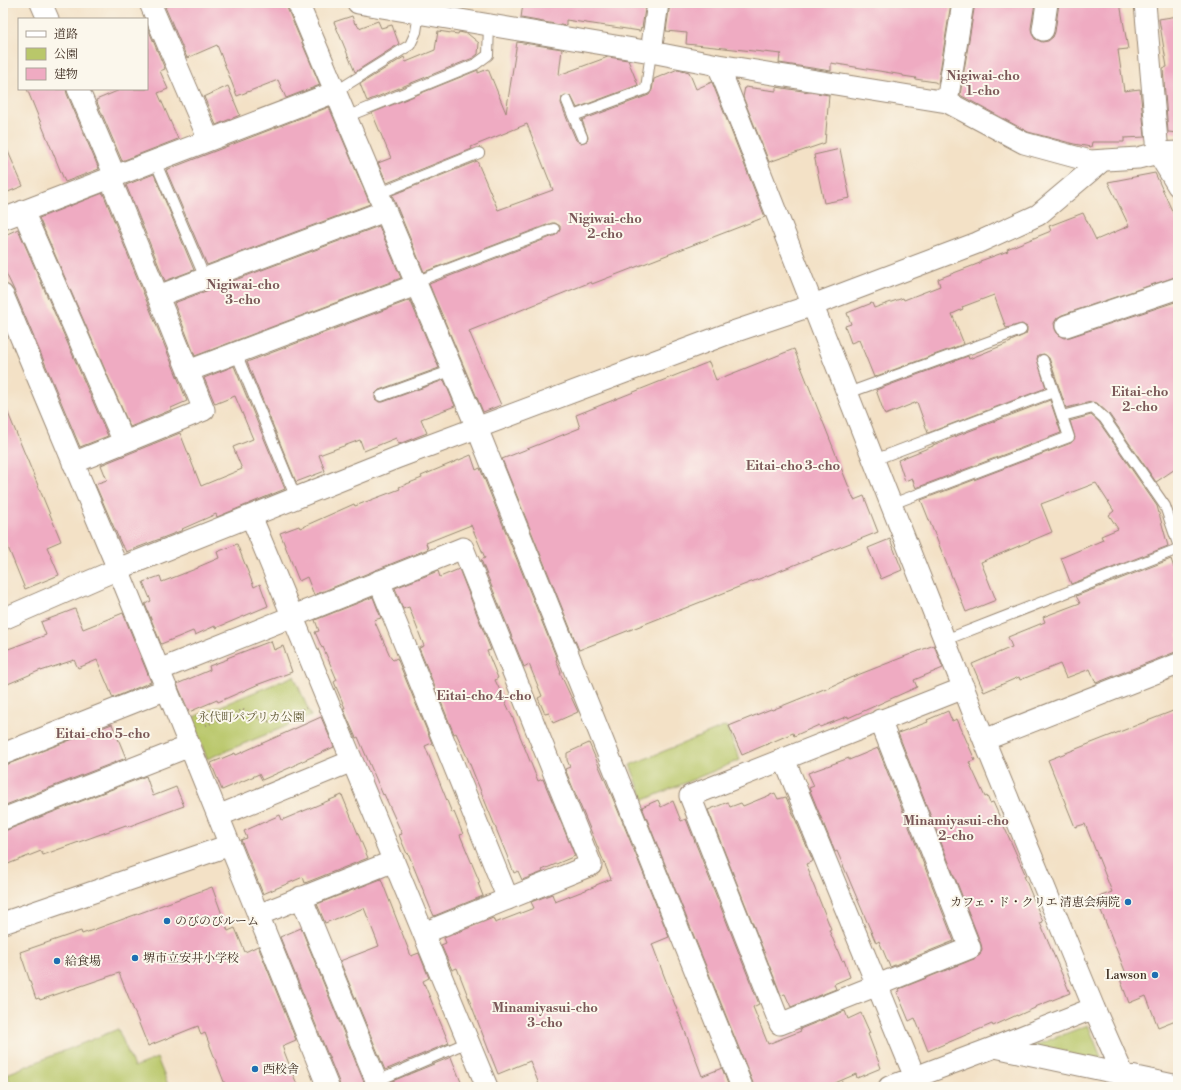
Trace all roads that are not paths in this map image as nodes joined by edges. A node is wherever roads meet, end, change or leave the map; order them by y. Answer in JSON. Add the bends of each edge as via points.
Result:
{"nodes":[{"id":1,"x":41,"y":3,"type":"edge"},
{"id":2,"x":150,"y":3,"type":"edge"},
{"id":3,"x":298,"y":3,"type":"edge"},
{"id":4,"x":358,"y":3,"type":"edge"},
{"id":5,"x":658,"y":3,"type":"edge"},
{"id":6,"x":963,"y":3,"type":"edge"},
{"id":7,"x":1047,"y":3,"type":"edge"},
{"id":8,"x":1145,"y":3,"type":"edge"},
{"id":9,"x":419,"y":13,"type":"junction"},
{"id":10,"x":48,"y":18,"type":"edge"},
{"id":11,"x":489,"y":25,"type":"junction"},
{"id":12,"x":1043,"y":30,"type":"dead end"},
{"id":13,"x":651,"y":52,"type":"junction"},
{"id":14,"x":718,"y":65,"type":"junction"},
{"id":15,"x":78,"y":90,"type":"edge"},
{"id":16,"x":335,"y":92,"type":"junction"},
{"id":17,"x":567,"y":101,"type":"dead end"},
{"id":18,"x":947,"y":102,"type":"junction"},
{"id":19,"x":573,"y":116,"type":"junction"},
{"id":20,"x":346,"y":117,"type":"junction"},
{"id":21,"x":582,"y":137,"type":"dead end"},
{"id":22,"x":209,"y":140,"type":"junction"},
{"id":23,"x":1168,"y":152,"type":"edge"},
{"id":24,"x":479,"y":153,"type":"dead end"},
{"id":25,"x":1102,"y":160,"type":"junction"},
{"id":26,"x":155,"y":161,"type":"junction"},
{"id":27,"x":113,"y":177,"type":"junction"},
{"id":28,"x":1178,"y":186,"type":"edge"},
{"id":29,"x":382,"y":202,"type":"junction"},
{"id":30,"x":23,"y":211,"type":"junction"},
{"id":31,"x":3,"y":219,"type":"edge"},
{"id":32,"x":554,"y":229,"type":"dead end"},
{"id":33,"x":205,"y":278,"type":"junction"},
{"id":34,"x":416,"y":283,"type":"junction"},
{"id":35,"x":1178,"y":288,"type":"edge"},
{"id":36,"x":3,"y":295,"type":"edge"},
{"id":37,"x":158,"y":296,"type":"junction"},
{"id":38,"x":813,"y":305,"type":"junction"},
{"id":39,"x":1066,"y":326,"type":"dead end"},
{"id":40,"x":1021,"y":330,"type":"dead end"},
{"id":41,"x":236,"y":352,"type":"junction"},
{"id":42,"x":1043,"y":360,"type":"dead end"},
{"id":43,"x":453,"y":370,"type":"junction"},
{"id":44,"x":188,"y":371,"type":"junction"},
{"id":45,"x":1053,"y":392,"type":"junction"},
{"id":46,"x":848,"y":393,"type":"junction"},
{"id":47,"x":381,"y":396,"type":"dead end"},
{"id":48,"x":1062,"y":416,"type":"junction"},
{"id":49,"x":477,"y":428,"type":"junction"},
{"id":50,"x":124,"y":442,"type":"junction"},
{"id":51,"x":874,"y":460,"type":"junction"},
{"id":52,"x":73,"y":463,"type":"junction"},
{"id":53,"x":296,"y":498,"type":"junction"},
{"id":54,"x":892,"y":504,"type":"junction"},
{"id":55,"x":251,"y":516,"type":"junction"},
{"id":56,"x":1178,"y":544,"type":"edge"},
{"id":57,"x":1178,"y":549,"type":"edge"},
{"id":58,"x":118,"y":569,"type":"junction"},
{"id":59,"x":378,"y":581,"type":"junction"},
{"id":60,"x":292,"y":615,"type":"junction"},
{"id":61,"x":3,"y":619,"type":"edge"},
{"id":62,"x":945,"y":640,"type":"junction"},
{"id":63,"x":1178,"y":664,"type":"edge"},
{"id":64,"x":159,"y":670,"type":"junction"},
{"id":65,"x":964,"y":688,"type":"junction"},
{"id":66,"x":167,"y":689,"type":"junction"},
{"id":67,"x":880,"y":720,"type":"junction"},
{"id":68,"x":187,"y":740,"type":"junction"},
{"id":69,"x":984,"y":740,"type":"junction"},
{"id":70,"x":3,"y":754,"type":"edge"},
{"id":71,"x":784,"y":759,"type":"junction"},
{"id":72,"x":352,"y":761,"type":"junction"},
{"id":73,"x":218,"y":816,"type":"junction"},
{"id":74,"x":3,"y":819,"type":"edge"},
{"id":75,"x":230,"y":845,"type":"junction"},
{"id":76,"x":394,"y":861,"type":"junction"},
{"id":77,"x":301,"y":897,"type":"junction"},
{"id":78,"x":508,"y":899,"type":"junction"},
{"id":79,"x":258,"y":915,"type":"junction"},
{"id":80,"x":3,"y":923,"type":"edge"},
{"id":81,"x":424,"y":933,"type":"junction"},
{"id":82,"x":876,"y":986,"type":"junction"},
{"id":83,"x":1094,"y":1008,"type":"junction"},
{"id":84,"x":468,"y":1042,"type":"junction"},
{"id":85,"x":996,"y":1047,"type":"junction"},
{"id":86,"x":1122,"y":1081,"type":"edge"},
{"id":87,"x":917,"y":1082,"type":"edge"},
{"id":88,"x":378,"y":1084,"type":"edge"},
{"id":89,"x":1178,"y":1086,"type":"edge"},
{"id":90,"x":328,"y":1087,"type":"edge"},
{"id":91,"x":487,"y":1087,"type":"edge"},
{"id":92,"x":742,"y":1087,"type":"edge"},
{"id":93,"x":889,"y":1087,"type":"edge"}],
"edges":[{"from":1,"to":10,"type":"street"},
{"from":2,"to":22,"type":"street"},
{"from":3,"to":16,"type":"street"},
{"from":4,"to":9,"type":"street"},
{"from":5,"to":13,"type":"street"},
{"from":6,"to":18,"type":"street"},
{"from":7,"to":12,"type":"street"},
{"from":8,"to":23,"type":"street"},
{"from":9,"to":11,"type":"street"},
{"from":9,"to":16,"type":"lane","via":[[416,32],[410,45]]},
{"from":11,"to":13,"type":"street"},
{"from":11,"to":20,"type":"lane","via":[[488,55],[476,64]]},
{"from":13,"to":14,"type":"street"},
{"from":13,"to":19,"type":"lane","via":[[646,89]]},
{"from":14,"to":18,"type":"street"},
{"from":14,"to":38,"type":"street"},
{"from":15,"to":27,"type":"street"},
{"from":16,"to":20,"type":"street"},
{"from":16,"to":22,"type":"street"},
{"from":17,"to":19,"type":"lane"},
{"from":18,"to":25,"type":"street","via":[[1024,143],[1090,161]]},
{"from":19,"to":21,"type":"lane"},
{"from":20,"to":29,"type":"street"},
{"from":22,"to":26,"type":"street"},
{"from":23,"to":25,"type":"street","via":[[1138,158]]},
{"from":23,"to":28,"type":"street"},
{"from":24,"to":29,"type":"lane"},
{"from":25,"to":38,"type":"street","via":[[1038,215],[977,243]]},
{"from":26,"to":27,"type":"street"},
{"from":26,"to":33,"type":"lane"},
{"from":27,"to":30,"type":"street"},
{"from":27,"to":37,"type":"street"},
{"from":29,"to":33,"type":"street"},
{"from":29,"to":34,"type":"street"},
{"from":30,"to":31,"type":"street"},
{"from":30,"to":50,"type":"street"},
{"from":32,"to":34,"type":"lane"},
{"from":33,"to":37,"type":"street"},
{"from":34,"to":41,"type":"street"},
{"from":34,"to":43,"type":"street"},
{"from":35,"to":39,"type":"street"},
{"from":36,"to":52,"type":"street"},
{"from":37,"to":44,"type":"street"},
{"from":38,"to":46,"type":"street"},
{"from":38,"to":49,"type":"street","via":[[727,334]]},
{"from":40,"to":46,"type":"lane"},
{"from":41,"to":44,"type":"street"},
{"from":41,"to":53,"type":"lane"},
{"from":42,"to":45,"type":"lane"},
{"from":43,"to":47,"type":"lane"},
{"from":43,"to":49,"type":"street"},
{"from":44,"to":50,"type":"street","via":[[204,410]]},
{"from":45,"to":48,"type":"lane"},
{"from":45,"to":51,"type":"lane"},
{"from":46,"to":51,"type":"street"},
{"from":48,"to":54,"type":"lane","via":[[1069,437]]},
{"from":48,"to":56,"type":"lane","via":[[1093,408],[1104,418],[1165,506]]},
{"from":49,"to":53,"type":"street"},
{"from":49,"to":92,"type":"street"},
{"from":50,"to":52,"type":"street"},
{"from":51,"to":54,"type":"street"},
{"from":52,"to":58,"type":"street"},
{"from":53,"to":55,"type":"street"},
{"from":54,"to":62,"type":"street"},
{"from":55,"to":58,"type":"street"},
{"from":55,"to":60,"type":"street"},
{"from":57,"to":62,"type":"lane"},
{"from":58,"to":61,"type":"street"},
{"from":58,"to":64,"type":"street"},
{"from":59,"to":60,"type":"street"},
{"from":59,"to":78,"type":"street"},
{"from":59,"to":78,"type":"street","via":[[463,548],[591,865]]},
{"from":60,"to":64,"type":"street"},
{"from":60,"to":72,"type":"street"},
{"from":62,"to":65,"type":"street"},
{"from":63,"to":69,"type":"street"},
{"from":64,"to":66,"type":"street"},
{"from":65,"to":67,"type":"street"},
{"from":65,"to":69,"type":"street"},
{"from":66,"to":68,"type":"street"},
{"from":66,"to":70,"type":"street"},
{"from":67,"to":71,"type":"street"},
{"from":67,"to":82,"type":"street","via":[[970,948]]},
{"from":68,"to":73,"type":"street"},
{"from":68,"to":74,"type":"street"},
{"from":69,"to":83,"type":"street"},
{"from":71,"to":82,"type":"street"},
{"from":71,"to":82,"type":"street","via":[[690,796],[780,1024]]},
{"from":72,"to":73,"type":"street"},
{"from":72,"to":76,"type":"street"},
{"from":73,"to":75,"type":"street"},
{"from":75,"to":79,"type":"street"},
{"from":75,"to":80,"type":"street"},
{"from":76,"to":77,"type":"street"},
{"from":76,"to":81,"type":"street"},
{"from":77,"to":79,"type":"street"},
{"from":77,"to":88,"type":"street"},
{"from":78,"to":81,"type":"street"},
{"from":79,"to":90,"type":"street"},
{"from":81,"to":84,"type":"street"},
{"from":82,"to":87,"type":"street"},
{"from":83,"to":85,"type":"street"},
{"from":83,"to":86,"type":"street"},
{"from":84,"to":88,"type":"lane"},
{"from":84,"to":91,"type":"street"},
{"from":85,"to":86,"type":"street"},
{"from":85,"to":87,"type":"street"},
{"from":86,"to":89,"type":"street"},
{"from":87,"to":93,"type":"street"}]}
